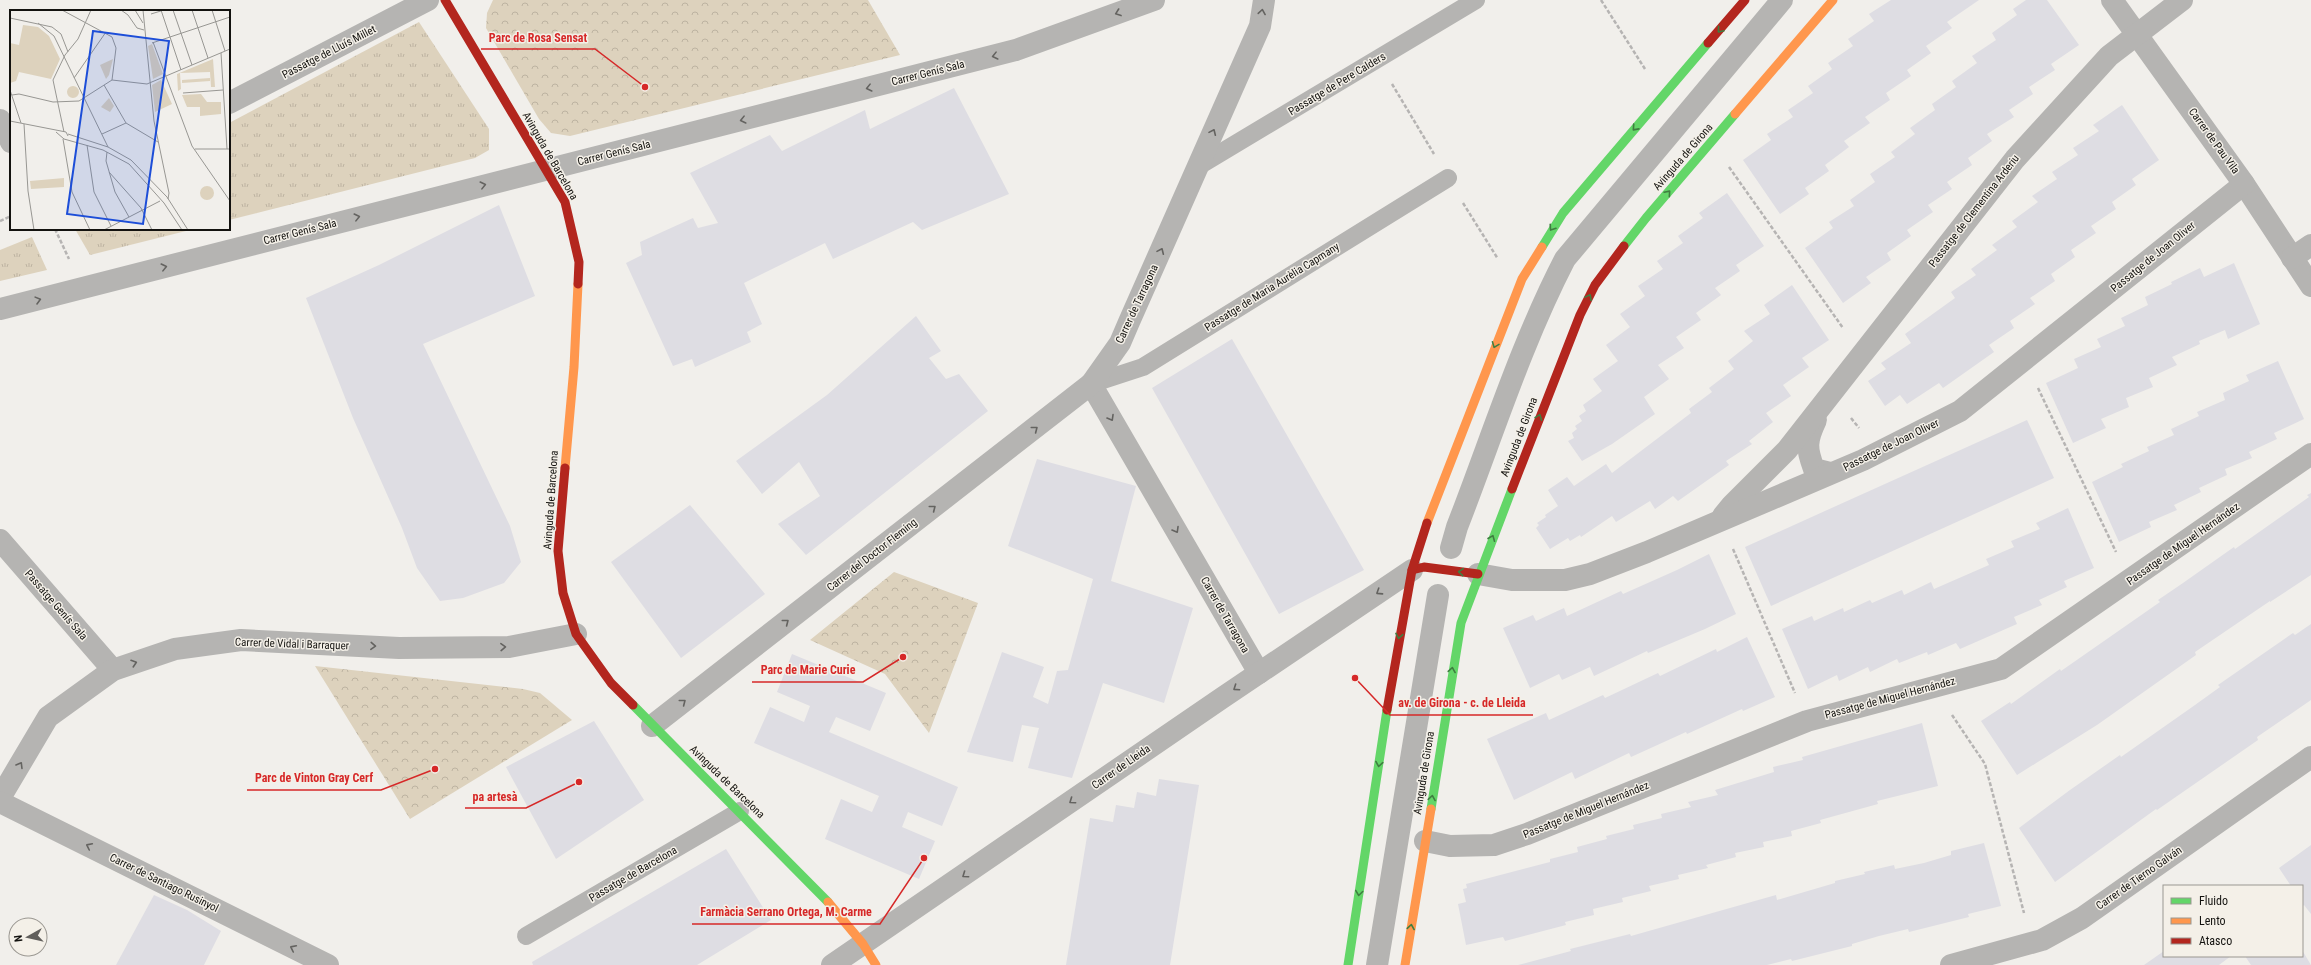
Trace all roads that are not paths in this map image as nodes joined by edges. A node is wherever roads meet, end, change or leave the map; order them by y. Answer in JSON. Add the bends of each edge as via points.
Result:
{"nodes":[{"id":1,"x":428,"y":0,"type":"edge"},
{"id":2,"x":445,"y":0,"type":"edge"},
{"id":3,"x":1154,"y":0,"type":"edge"},
{"id":4,"x":1264,"y":0,"type":"edge"},
{"id":5,"x":1476,"y":0,"type":"edge"},
{"id":6,"x":1745,"y":0,"type":"edge"},
{"id":7,"x":1782,"y":0,"type":"edge"},
{"id":8,"x":1833,"y":0,"type":"edge"},
{"id":9,"x":2112,"y":0,"type":"edge"},
{"id":10,"x":2182,"y":0,"type":"edge"},
{"id":11,"x":2136,"y":34,"type":"junction"},
{"id":12,"x":230,"y":102,"type":"edge"},
{"id":13,"x":0,"y":120,"type":"edge"},
{"id":14,"x":10,"y":140,"type":"edge"},
{"id":15,"x":1197,"y":167,"type":"junction"},
{"id":16,"x":545,"y":171,"type":"junction"},
{"id":17,"x":1448,"y":178,"type":"dead end"},
{"id":18,"x":2244,"y":184,"type":"junction"},
{"id":19,"x":2311,"y":245,"type":"edge"},
{"id":20,"x":2292,"y":258,"type":"junction"},
{"id":21,"x":2311,"y":286,"type":"edge"},
{"id":22,"x":0,"y":309,"type":"edge"},
{"id":23,"x":1091,"y":384,"type":"junction"},
{"id":24,"x":1829,"y":396,"type":"junction"},
{"id":25,"x":2311,"y":454,"type":"edge"},
{"id":26,"x":1830,"y":473,"type":"junction"},
{"id":27,"x":1720,"y":520,"type":"junction"},
{"id":28,"x":0,"y":540,"type":"edge"},
{"id":29,"x":1451,"y":548,"type":"dead end"},
{"id":30,"x":1412,"y":570,"type":"junction"},
{"id":31,"x":1478,"y":574,"type":"junction"},
{"id":32,"x":1438,"y":595,"type":"dead end"},
{"id":33,"x":576,"y":634,"type":"junction"},
{"id":34,"x":113,"y":670,"type":"junction"},
{"id":35,"x":1259,"y":672,"type":"junction"},
{"id":36,"x":652,"y":726,"type":"junction"},
{"id":37,"x":2311,"y":757,"type":"edge"},
{"id":38,"x":0,"y":798,"type":"edge"},
{"id":39,"x":0,"y":802,"type":"edge"},
{"id":40,"x":740,"y":811,"type":"junction"},
{"id":41,"x":1425,"y":841,"type":"junction"},
{"id":42,"x":526,"y":936,"type":"dead end"},
{"id":43,"x":863,"y":944,"type":"junction"},
{"id":44,"x":328,"y":965,"type":"edge"},
{"id":45,"x":832,"y":965,"type":"edge"},
{"id":46,"x":876,"y":965,"type":"edge"},
{"id":47,"x":1348,"y":965,"type":"edge"},
{"id":48,"x":1377,"y":965,"type":"edge"},
{"id":49,"x":1405,"y":965,"type":"edge"},
{"id":50,"x":1951,"y":965,"type":"edge"}],
"edges":[{"from":1,"to":12,"type":"street","name":"Passatge de Lluís Millet"},
{"from":2,"to":16,"type":"main road","name":"Avinguda de Barcelona"},
{"from":3,"to":16,"type":"street","name":"Carrer Genís Sala","one_way":true,"via":[[1016,50]]},
{"from":15,"to":4,"type":"street","name":"Carrer de Tarragona","one_way":true,"via":[[1260,26]]},
{"from":5,"to":15,"type":"lane","name":"Passatge de Pere Calders"},
{"from":6,"to":30,"type":"main road","one_way":true,"via":[[1563,213],[1525,273],[1431,512]]},
{"from":7,"to":29,"type":"street","via":[[1594,221],[1565,259],[1531,331]]},
{"from":31,"to":8,"type":"main road","name":"Avinguda de Girona","one_way":true,"via":[[1566,344],[1595,286],[1646,218]]},
{"from":9,"to":11,"type":"street","name":"Carrer de Pau Vila"},
{"from":10,"to":11,"type":"street","name":"Passatge de Clementina Arderiu"},
{"from":11,"to":18,"type":"street","name":"Carrer de Pau Vila"},
{"from":11,"to":24,"type":"street","name":"Passatge de Clementina Arderiu","via":[[2109,56],[2015,159]]},
{"from":13,"to":14,"type":"street"},
{"from":23,"to":15,"type":"street","name":"Carrer de Tarragona","one_way":true,"via":[[1120,343]]},
{"from":22,"to":16,"type":"street","name":"Carrer Genís Sala","one_way":true,"via":[[492,182]]},
{"from":16,"to":33,"type":"main road","name":"Avinguda de Barcelona","via":[[565,202],[579,262],[574,367],[558,551],[563,592]]},
{"from":17,"to":23,"type":"lane","name":"Passatge de Maria Aurèlia Capmany","via":[[1143,367]]},
{"from":18,"to":20,"type":"street","name":"Carrer de Pau Vila"},
{"from":18,"to":26,"type":"street","name":"Passatge de Joan Oliver","via":[[1960,411]]},
{"from":19,"to":20,"type":"street"},
{"from":20,"to":21,"type":"street","name":"Carrer de Pau Vila"},
{"from":23,"to":35,"type":"street","name":"Carrer de Tarragona","one_way":true},
{"from":36,"to":23,"type":"street","name":"Carrer del Doctor Fleming","one_way":true},
{"from":24,"to":26,"type":"street","name":"Passatge de Clementina Arderiu","via":[[1810,432],[1807,452],[1814,469]]},
{"from":24,"to":27,"type":"street","name":"Passatge de Clementina Arderiu","via":[[1787,450]]},
{"from":25,"to":41,"type":"street","name":"Passatge de Miguel Hernández","via":[[2001,669],[1807,721],[1494,845],[1450,846]]},
{"from":26,"to":27,"type":"street","name":"Passatge de Joan Oliver"},
{"from":27,"to":31,"type":"street","name":"Passatge de Joan Oliver","via":[[1616,564],[1565,580],[1512,580]]},
{"from":28,"to":34,"type":"street","name":"Passatge Genís Sala"},
{"from":31,"to":30,"type":"main road","one_way":true,"via":[[1424,567]]},
{"from":30,"to":35,"type":"street","name":"Carrer de Lleida","one_way":true},
{"from":30,"to":47,"type":"main road","one_way":true,"via":[[1392,674]]},
{"from":41,"to":31,"type":"main road","name":"Avinguda de Girona","one_way":true,"via":[[1460,630]]},
{"from":32,"to":48,"type":"street"},
{"from":34,"to":33,"type":"street","name":"Carrer de Vidal i Barraquer","one_way":true,"via":[[175,649],[241,640],[399,648],[508,647]]},
{"from":33,"to":36,"type":"main road","name":"Avinguda de Barcelona","via":[[611,683]]},
{"from":38,"to":34,"type":"street","name":"Carrer de Vidal i Barraquer","one_way":true,"via":[[48,717]]},
{"from":35,"to":43,"type":"street","name":"Carrer de Lleida","one_way":true},
{"from":36,"to":40,"type":"main road","name":"Avinguda de Barcelona"},
{"from":37,"to":50,"type":"street","name":"Carrer de Tierno Galván","via":[[2082,918],[2042,940]]},
{"from":44,"to":39,"type":"street","name":"Carrer de Santiago Rusinyol","one_way":true},
{"from":40,"to":42,"type":"lane","name":"Passatge de Barcelona"},
{"from":40,"to":43,"type":"main road","name":"Avinguda de Barcelona","via":[[820,891]]},
{"from":49,"to":41,"type":"main road","name":"Avinguda de Girona","one_way":true},
{"from":43,"to":45,"type":"street","name":"Carrer de Lleida"},
{"from":43,"to":46,"type":"main road","name":"Avinguda de Barcelona"}]}
